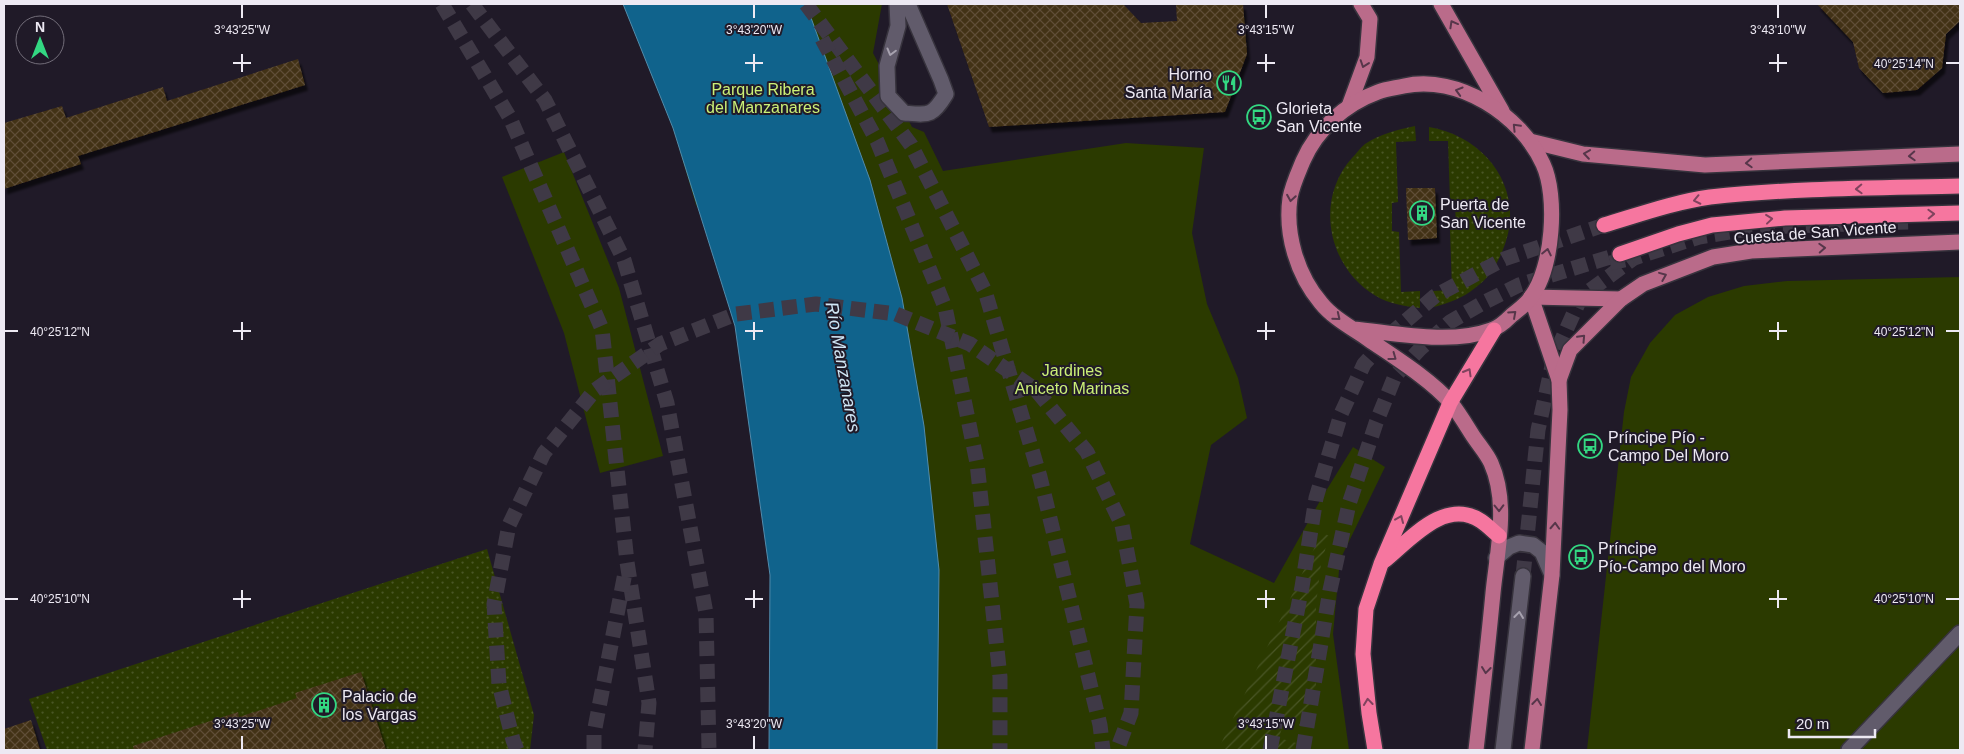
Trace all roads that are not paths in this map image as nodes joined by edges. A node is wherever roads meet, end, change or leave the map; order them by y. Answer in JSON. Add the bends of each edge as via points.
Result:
{"nodes":[{"id":1,"x":897,"y":4,"type":"edge"},
{"id":2,"x":908,"y":4,"type":"edge"},
{"id":3,"x":1361,"y":4,"type":"edge"},
{"id":4,"x":1441,"y":4,"type":"edge"},
{"id":5,"x":1349,"y":106,"type":"junction"},
{"id":6,"x":1502,"y":112,"type":"junction"},
{"id":7,"x":1530,"y":141,"type":"junction"},
{"id":8,"x":1960,"y":154,"type":"edge"},
{"id":9,"x":1960,"y":186,"type":"edge"},
{"id":10,"x":1960,"y":213,"type":"edge"},
{"id":11,"x":1604,"y":225,"type":"tunnel mouth"},
{"id":12,"x":1960,"y":242,"type":"edge"},
{"id":13,"x":1620,"y":254,"type":"tunnel mouth"},
{"id":14,"x":1531,"y":297,"type":"junction"},
{"id":15,"x":1620,"y":299,"type":"junction"},
{"id":16,"x":1354,"y":329,"type":"junction"},
{"id":17,"x":1494,"y":330,"type":"junction"},
{"id":18,"x":1559,"y":380,"type":"junction"},
{"id":19,"x":1450,"y":402,"type":"junction"},
{"id":20,"x":1498,"y":536,"type":"junction"},
{"id":21,"x":1496,"y":558,"type":"junction"},
{"id":22,"x":1381,"y":564,"type":"junction"},
{"id":23,"x":1552,"y":575,"type":"junction"},
{"id":24,"x":1523,"y":576,"type":"tunnel mouth"},
{"id":25,"x":1960,"y":633,"type":"edge"},
{"id":26,"x":1375,"y":750,"type":"edge"},
{"id":27,"x":1476,"y":750,"type":"edge"},
{"id":28,"x":1503,"y":750,"type":"edge"},
{"id":29,"x":1532,"y":750,"type":"edge"},
{"id":30,"x":1849,"y":750,"type":"edge"}],
"edges":[{"from":1,"to":2,"type":"street","one_way":true,"via":[[898,26],[887,66],[888,96],[904,113],[926,115],[937,108],[946,94]]},
{"from":3,"to":5,"type":"main road","one_way":true,"via":[[1370,19],[1367,57]]},
{"from":6,"to":4,"type":"main road","one_way":true},
{"from":6,"to":5,"type":"main road","one_way":true,"via":[[1474,95],[1443,86],[1418,85],[1378,92]]},
{"from":5,"to":16,"type":"main road","one_way":true,"via":[[1320,130],[1307,152],[1290,198],[1290,234],[1297,260],[1322,305]]},
{"from":7,"to":6,"type":"main road","one_way":true},
{"from":8,"to":7,"type":"main road","one_way":true,"via":[[1705,165],[1583,154]]},
{"from":14,"to":7,"type":"main road","one_way":true,"via":[[1542,275],[1552,212],[1544,165]]},
{"from":9,"to":11,"type":"highway","one_way":true,"via":[[1815,190],[1709,198]]},
{"from":13,"to":10,"type":"highway","one_way":true,"via":[[1712,225],[1785,218]]},
{"from":15,"to":12,"type":"main road","name":"Cuesta de San Vicente","one_way":true,"via":[[1643,284],[1713,257],[1751,251]]},
{"from":14,"to":15,"type":"main road"},
{"from":17,"to":14,"type":"main road","one_way":true},
{"from":14,"to":18,"type":"main road"},
{"from":18,"to":15,"type":"main road","name":"Cuesta de San Vicente","one_way":true,"via":[[1570,350]]},
{"from":16,"to":17,"type":"main road","via":[[1453,337]]},
{"from":16,"to":19,"type":"main road","one_way":true,"via":[[1420,376]]},
{"from":19,"to":17,"type":"highway","one_way":true},
{"from":23,"to":18,"type":"main road","one_way":true},
{"from":19,"to":20,"type":"main road","one_way":true,"via":[[1490,461],[1498,483]]},
{"from":22,"to":19,"type":"highway","one_way":true},
{"from":20,"to":21,"type":"main road"},
{"from":20,"to":22,"type":"highway","via":[[1480,520],[1468,515],[1449,514],[1431,522]]},
{"from":21,"to":23,"type":"street","via":[[1519,543],[1533,545],[1542,552]]},
{"from":21,"to":27,"type":"main road","one_way":true},
{"from":26,"to":22,"type":"highway","one_way":true,"via":[[1363,654],[1366,609]]},
{"from":29,"to":23,"type":"main road","one_way":true},
{"from":28,"to":24,"type":"street","one_way":true},
{"from":25,"to":30,"type":"street"}]}
